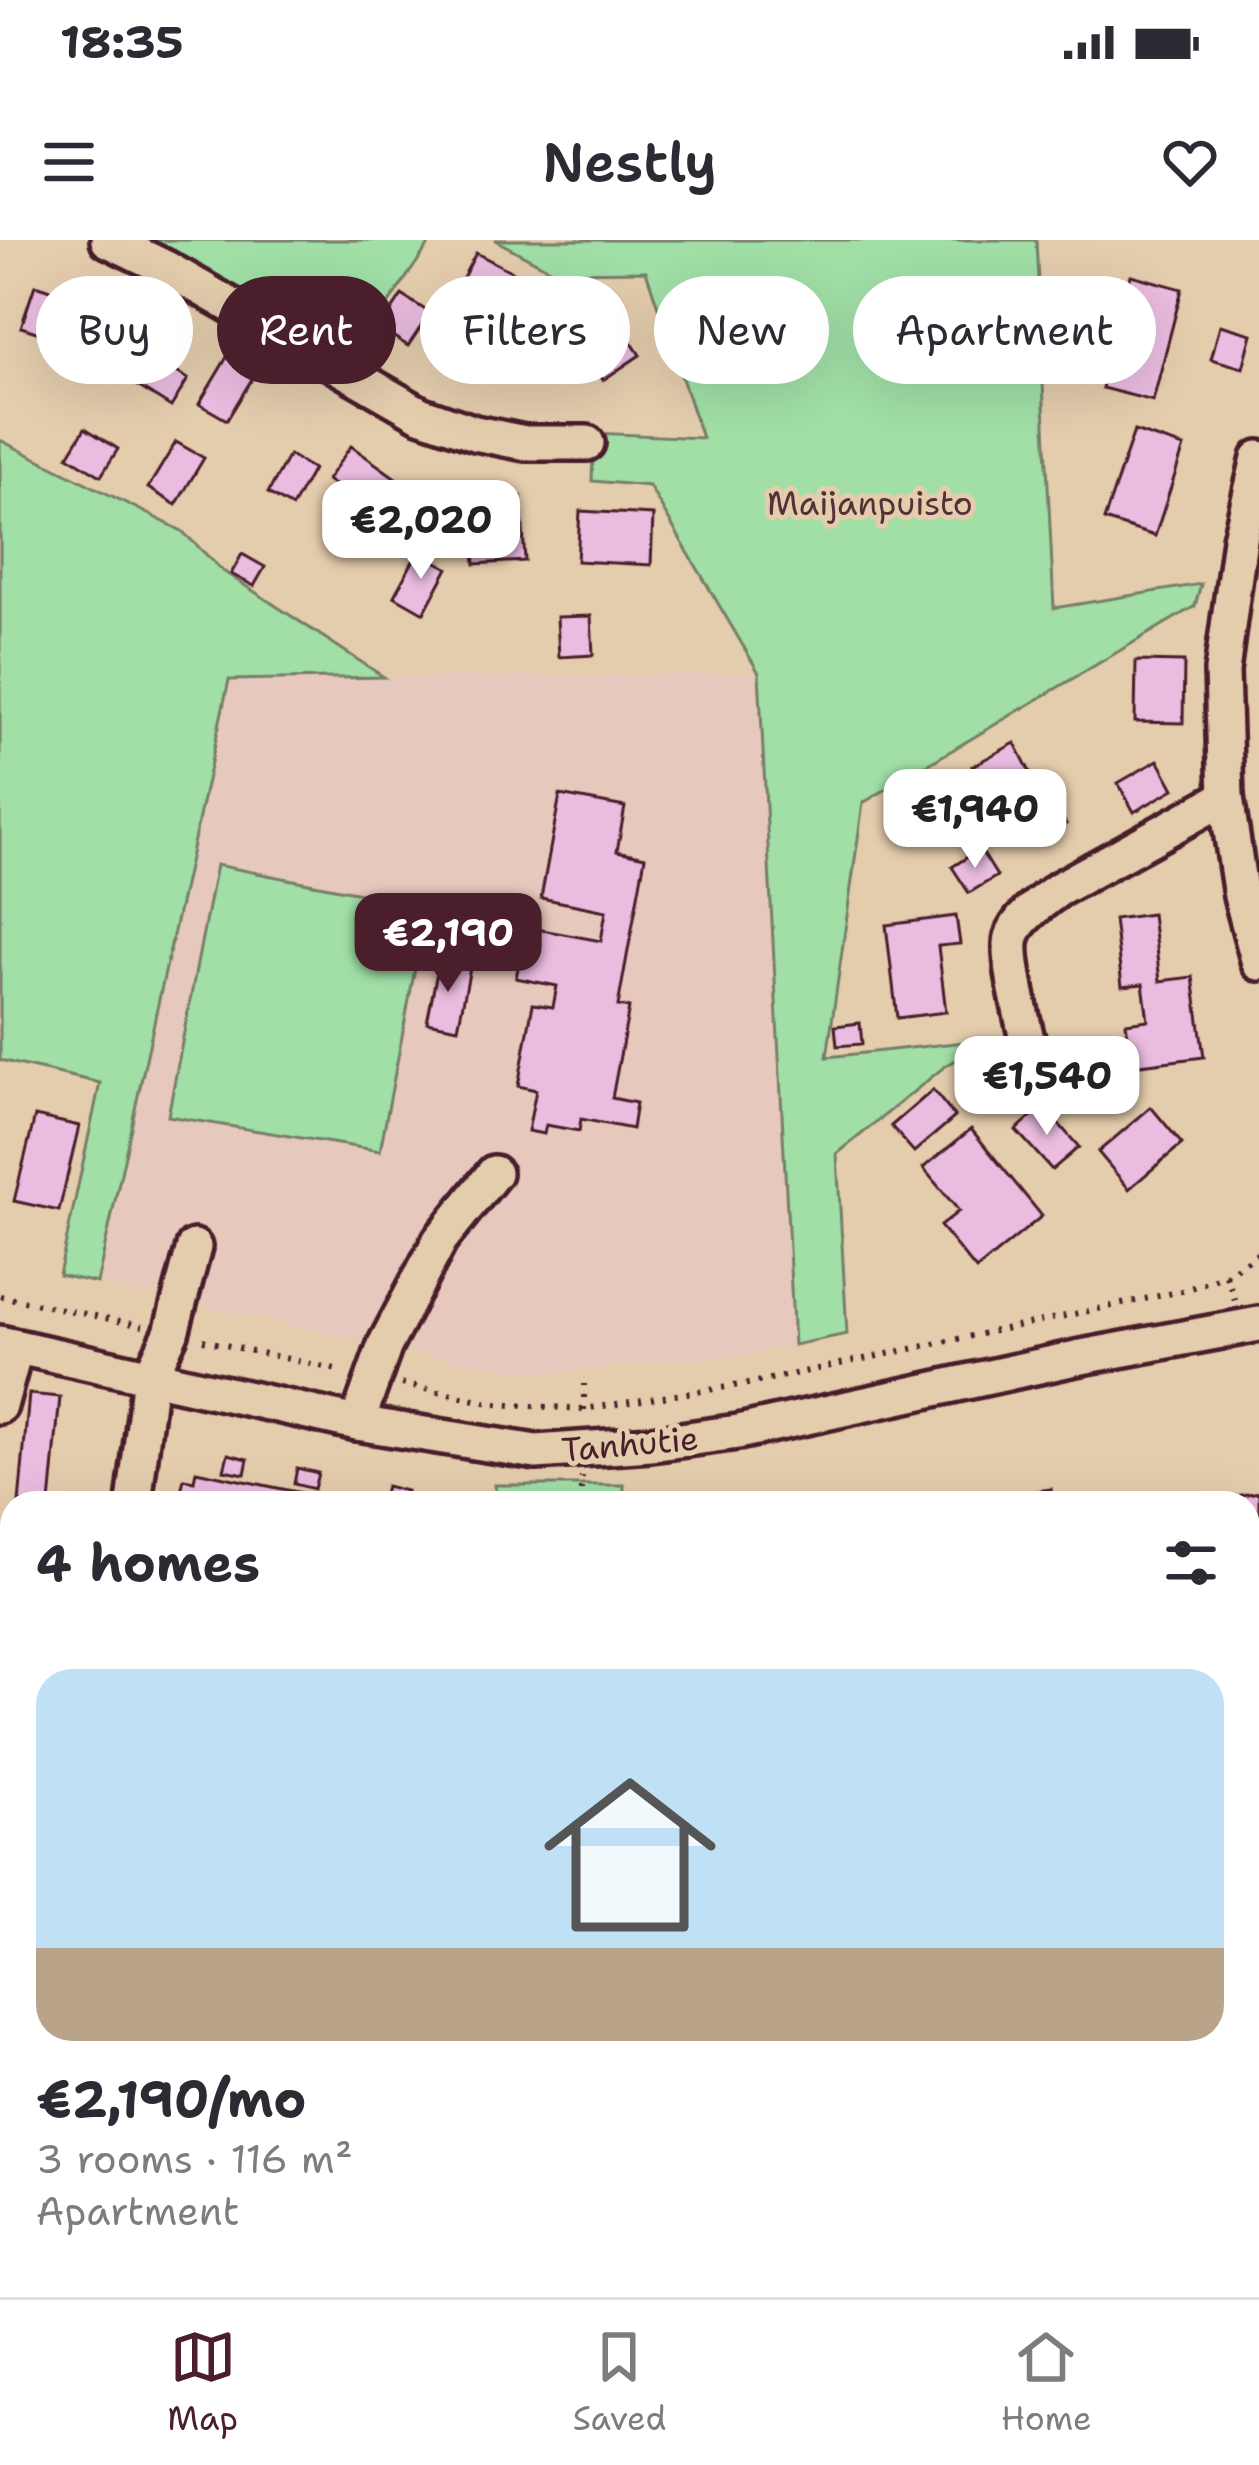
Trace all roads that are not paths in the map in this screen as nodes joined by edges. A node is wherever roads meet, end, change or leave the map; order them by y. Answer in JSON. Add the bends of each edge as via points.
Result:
{"nodes":[{"id":1,"x":108,"y":240,"type":"edge"},
{"id":2,"x":587,"y":442,"type":"dead end"},
{"id":3,"x":1259,"y":458,"type":"edge"},
{"id":4,"x":1226,"y":797,"type":"junction"},
{"id":5,"x":1259,"y":963,"type":"edge"},
{"id":6,"x":1030,"y":1053,"type":"dead end"},
{"id":7,"x":494,"y":1173,"type":"dead end"},
{"id":8,"x":194,"y":1247,"type":"dead end"},
{"id":9,"x":1259,"y":1324,"type":"edge"},
{"id":10,"x":8,"y":1345,"type":"edge"},
{"id":11,"x":150,"y":1377,"type":"junction"},
{"id":12,"x":0,"y":1406,"type":"edge"},
{"id":13,"x":357,"y":1424,"type":"junction"},
{"id":14,"x":136,"y":1491,"type":"edge"}],
"edges":[{"from":1,"to":2,"type":"street","via":[[420,414],[525,443]]},
{"from":3,"to":4,"type":"street","via":[[1222,671]]},
{"from":4,"to":5,"type":"street"},
{"from":4,"to":6,"type":"street","via":[[1033,907],[1012,936]]},
{"from":7,"to":13,"type":"street","via":[[440,1240],[385,1345]]},
{"from":8,"to":11,"type":"street"},
{"from":9,"to":13,"type":"street","name":"Tanhutie","via":[[651,1444],[536,1452]]},
{"from":10,"to":11,"type":"street","name":"Tanhutie"},
{"from":10,"to":12,"type":"street"},
{"from":11,"to":13,"type":"street","name":"Tanhutie"},
{"from":11,"to":14,"type":"street"}]}
